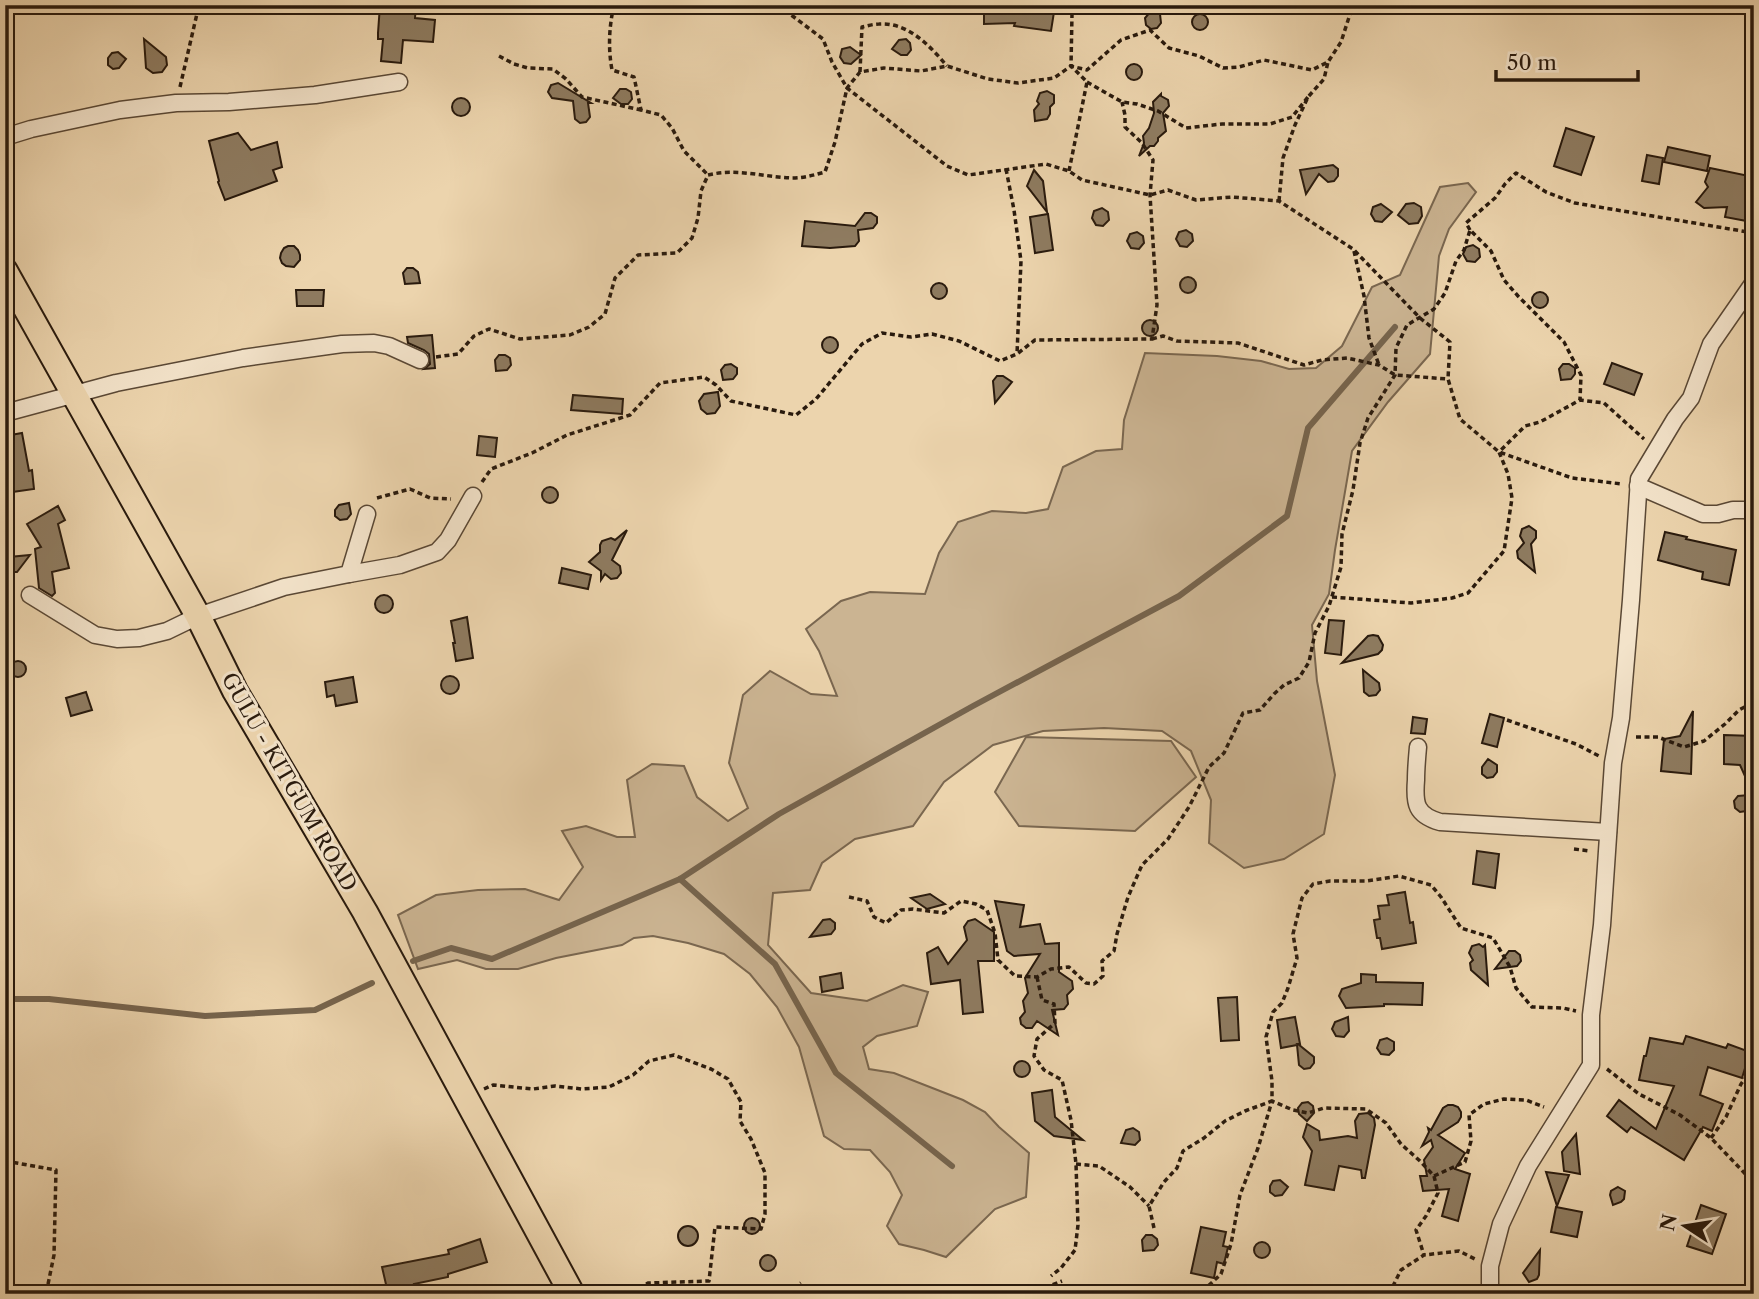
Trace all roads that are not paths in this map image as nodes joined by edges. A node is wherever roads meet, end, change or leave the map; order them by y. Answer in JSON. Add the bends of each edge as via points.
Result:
{"nodes":[{"id":1,"x":399,"y":82,"type":"dead end"},
{"id":2,"x":5,"y":136,"type":"edge"},
{"id":3,"x":5,"y":271,"type":"edge"},
{"id":4,"x":1754,"y":282,"type":"edge"},
{"id":5,"x":420,"y":360,"type":"road end"},
{"id":6,"x":73,"y":394,"type":"junction"},
{"id":7,"x":5,"y":413,"type":"edge"},
{"id":8,"x":1638,"y":486,"type":"junction"},
{"id":9,"x":473,"y":496,"type":"road end"},
{"id":10,"x":1754,"y":513,"type":"edge"},
{"id":11,"x":368,"y":514,"type":"dead end"},
{"id":12,"x":349,"y":574,"type":"junction"},
{"id":13,"x":30,"y":595,"type":"dead end"},
{"id":14,"x":198,"y":616,"type":"junction"},
{"id":15,"x":1418,"y":747,"type":"dead end"},
{"id":16,"x":1608,"y":832,"type":"junction"},
{"id":17,"x":572,"y":1294,"type":"edge"},
{"id":18,"x":1490,"y":1294,"type":"edge"}],
"edges":[{"from":1,"to":2,"type":"street","via":[[315,95],[120,110]]},
{"from":3,"to":6,"type":"main road","name":"GULU - KITGUM ROAD"},
{"from":4,"to":8,"type":"street","via":[[1711,344],[1690,398]]},
{"from":5,"to":6,"type":"street","via":[[389,346],[342,344],[243,358]]},
{"from":6,"to":7,"type":"street"},
{"from":6,"to":14,"type":"main road","name":"GULU - KITGUM ROAD"},
{"from":8,"to":10,"type":"street","via":[[1703,514]]},
{"from":8,"to":16,"type":"street","via":[[1632,600]]},
{"from":9,"to":12,"type":"street","via":[[449,540],[437,552],[400,565]]},
{"from":11,"to":12,"type":"street"},
{"from":12,"to":14,"type":"street","via":[[284,587]]},
{"from":13,"to":14,"type":"street","via":[[95,635],[117,639],[167,631]]},
{"from":14,"to":17,"type":"main road","name":"GULU - KITGUM ROAD","via":[[235,691],[365,912]]},
{"from":15,"to":16,"type":"street","via":[[1415,798],[1422,814],[1432,820]]},
{"from":16,"to":18,"type":"street","via":[[1591,1015],[1591,1065],[1528,1166],[1501,1224],[1490,1266]]}]}
